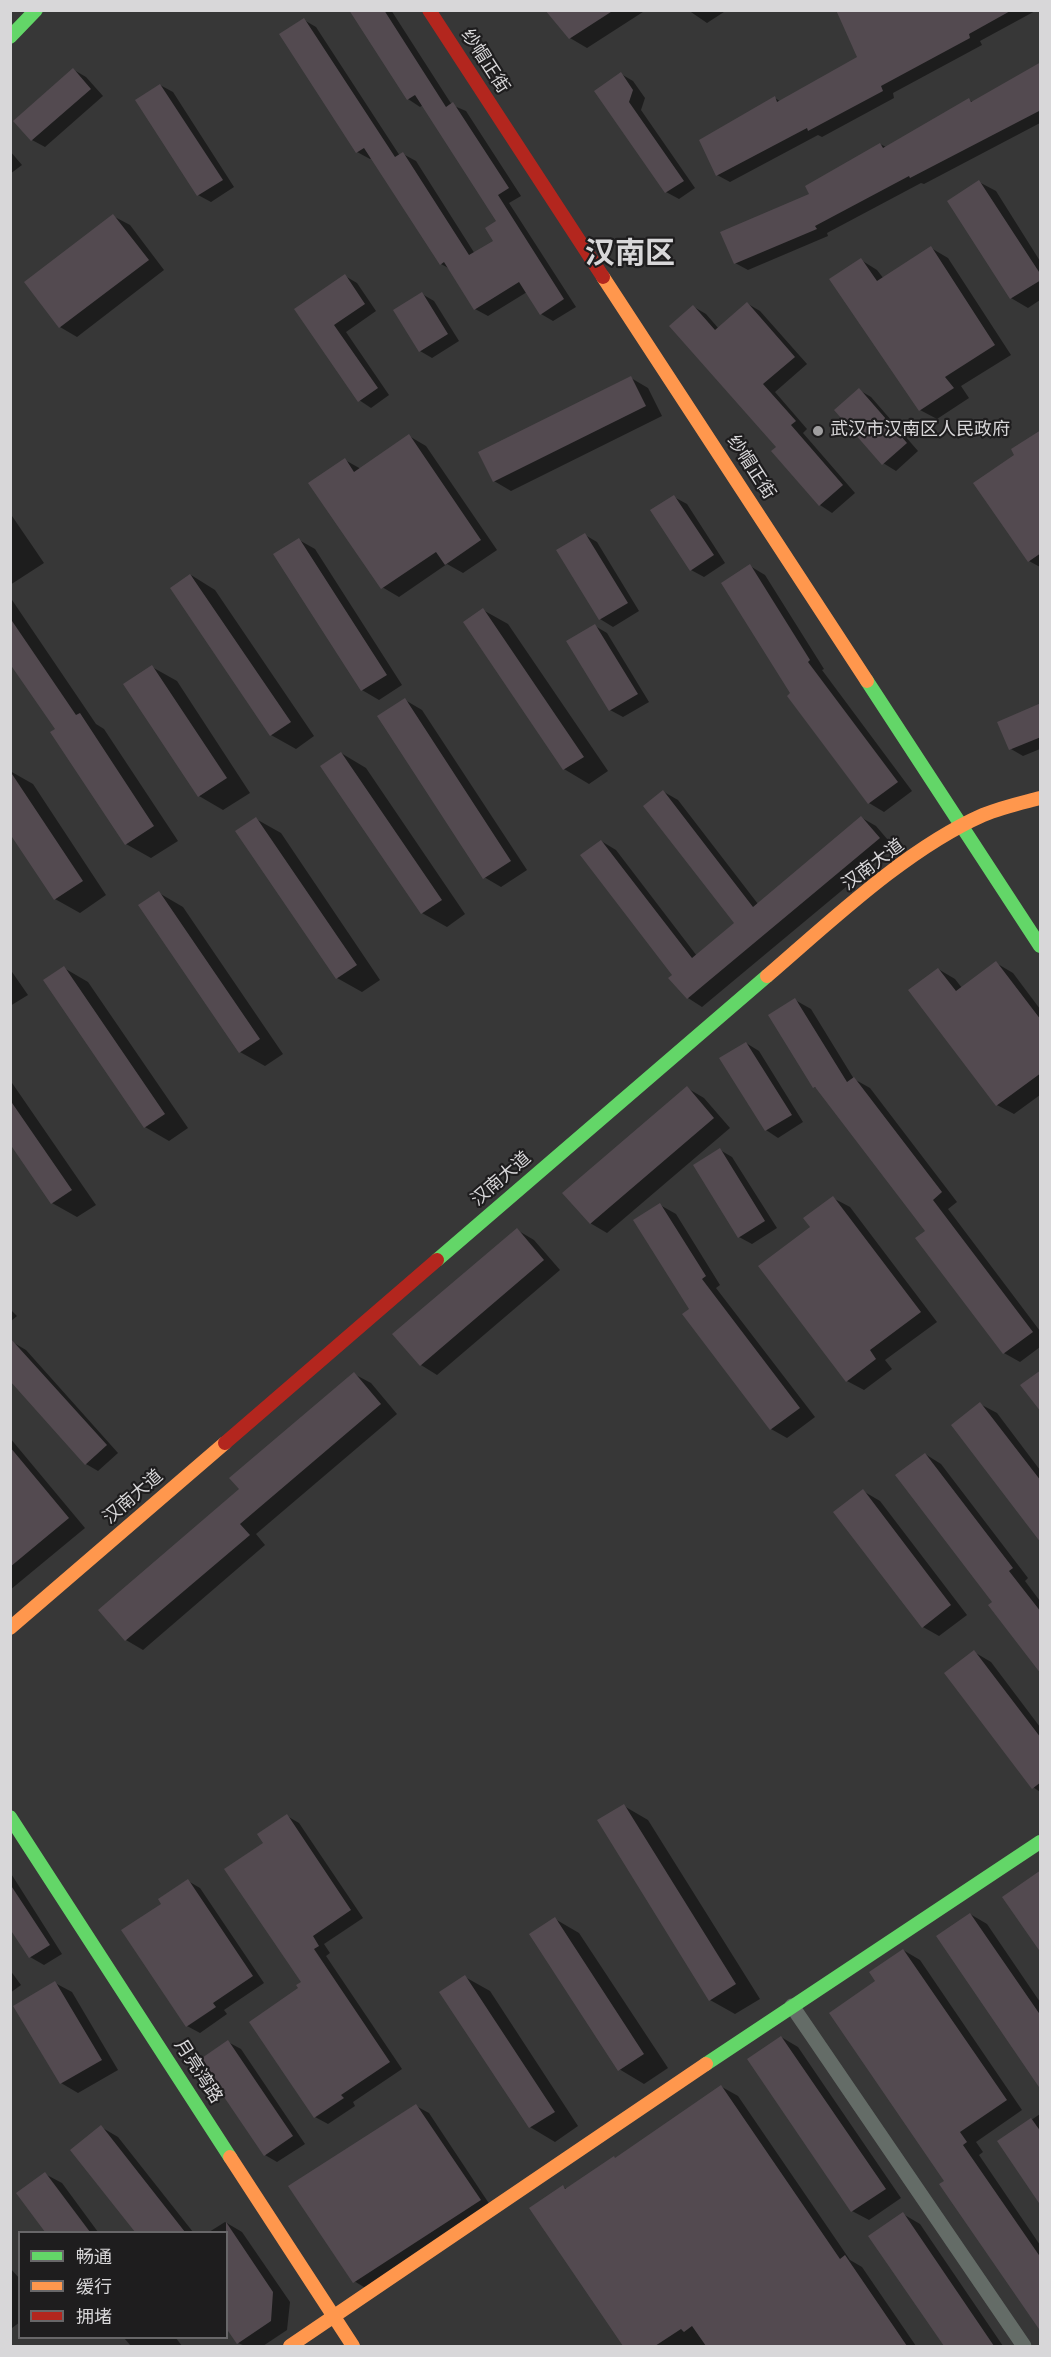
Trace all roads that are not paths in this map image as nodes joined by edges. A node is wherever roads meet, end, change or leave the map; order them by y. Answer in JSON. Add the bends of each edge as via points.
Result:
{"nodes":[{"id":1,"x":36,"y":10,"type":"edge"},
{"id":2,"x":429,"y":10,"type":"edge"},
{"id":3,"x":10,"y":36,"type":"edge"},
{"id":4,"x":1041,"y":798,"type":"edge"},
{"id":5,"x":962,"y":825,"type":"junction"},
{"id":6,"x":1041,"y":946,"type":"edge"},
{"id":7,"x":10,"y":1628,"type":"edge"},
{"id":8,"x":10,"y":1817,"type":"edge"},
{"id":9,"x":1041,"y":1842,"type":"edge"},
{"id":10,"x":792,"y":2006,"type":"junction"},
{"id":11,"x":334,"y":2317,"type":"junction"},
{"id":12,"x":291,"y":2346,"type":"edge"},
{"id":13,"x":353,"y":2346,"type":"edge"},
{"id":14,"x":1024,"y":2346,"type":"edge"}],
"edges":[{"from":1,"to":3,"type":"main road"},
{"from":2,"to":5,"type":"main road","name":"纱帽正街"},
{"from":4,"to":5,"type":"main road","name":"汉南大道"},
{"from":5,"to":6,"type":"main road","name":"纱帽正街"},
{"from":5,"to":7,"type":"main road","name":"汉南大道","via":[[897,869],[798,948]]},
{"from":8,"to":11,"type":"main road","name":"月亮湾路"},
{"from":9,"to":10,"type":"main road"},
{"from":10,"to":11,"type":"main road"},
{"from":10,"to":14,"type":"street"},
{"from":11,"to":12,"type":"main road"},
{"from":11,"to":13,"type":"main road","name":"月亮湾路"}]}
